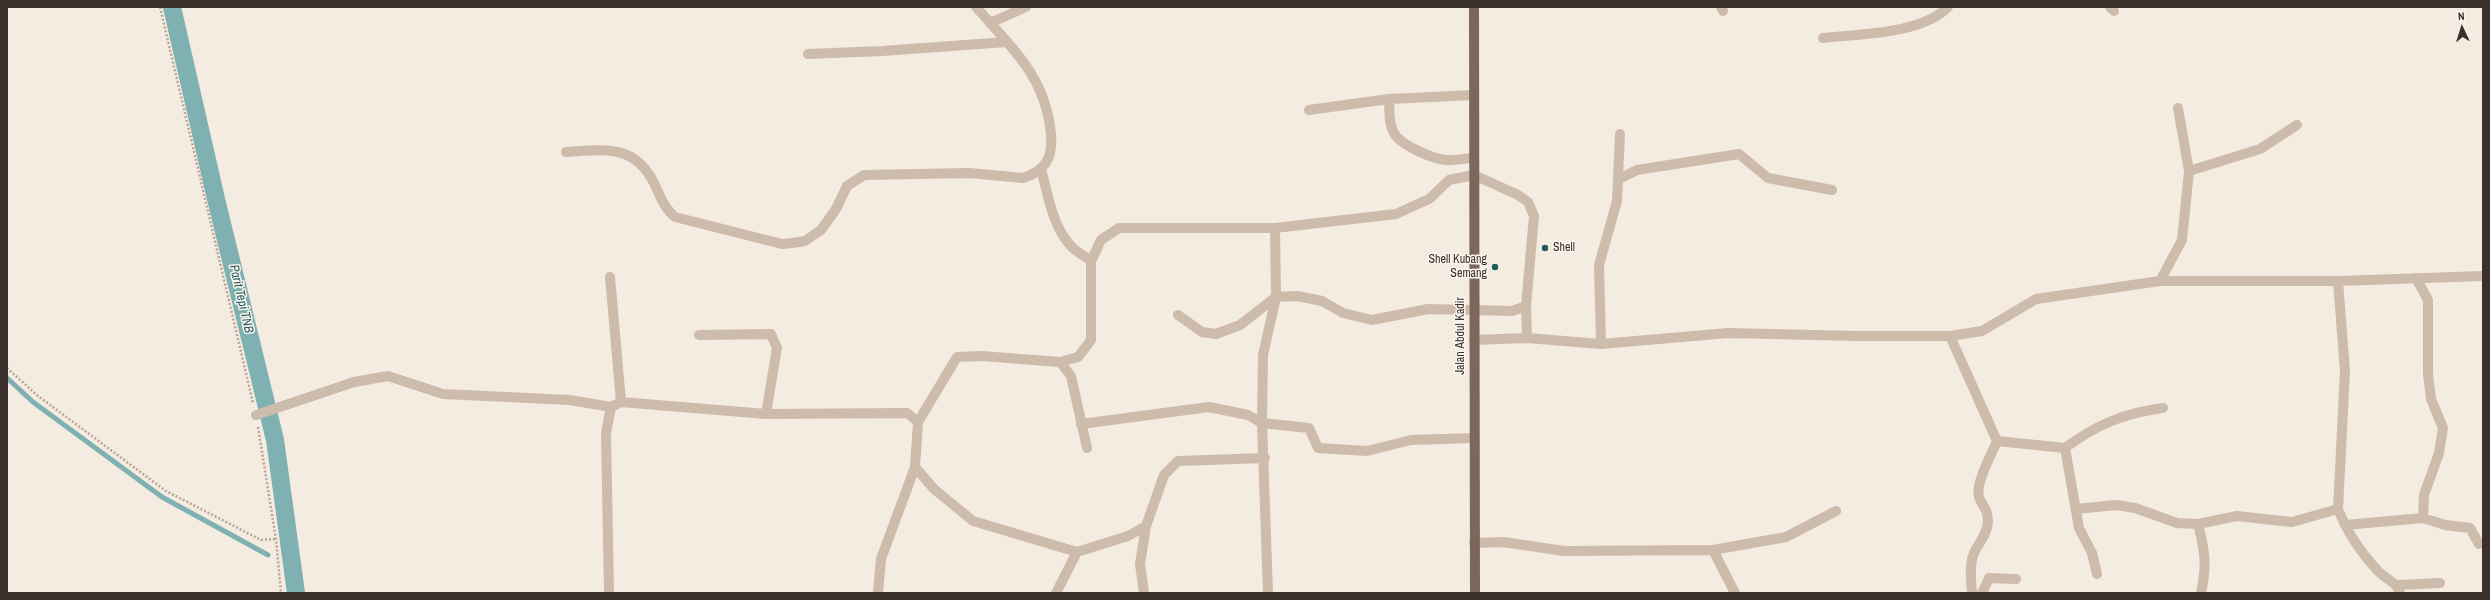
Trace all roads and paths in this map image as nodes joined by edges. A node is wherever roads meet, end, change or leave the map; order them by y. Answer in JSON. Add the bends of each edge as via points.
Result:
{"nodes":[{"id":1,"x":160,"y":7,"type":"edge"},
{"id":2,"x":976,"y":7,"type":"edge"},
{"id":3,"x":1026,"y":7,"type":"edge"},
{"id":4,"x":1474,"y":7,"type":"edge"},
{"id":5,"x":1948,"y":7,"type":"edge"},
{"id":6,"x":990,"y":23,"type":"junction"},
{"id":7,"x":1823,"y":38,"type":"dead end"},
{"id":8,"x":1007,"y":42,"type":"junction"},
{"id":9,"x":808,"y":54,"type":"dead end"},
{"id":10,"x":1474,"y":95,"type":"junction"},
{"id":11,"x":1389,"y":99,"type":"junction"},
{"id":12,"x":2178,"y":108,"type":"dead end"},
{"id":13,"x":1309,"y":110,"type":"dead end"},
{"id":14,"x":2298,"y":125,"type":"dead end"},
{"id":15,"x":1620,"y":134,"type":"dead end"},
{"id":16,"x":566,"y":152,"type":"dead end"},
{"id":17,"x":1474,"y":158,"type":"junction"},
{"id":18,"x":1041,"y":169,"type":"junction"},
{"id":19,"x":2189,"y":171,"type":"junction"},
{"id":20,"x":1474,"y":175,"type":"junction"},
{"id":21,"x":1619,"y":179,"type":"junction"},
{"id":22,"x":1832,"y":190,"type":"dead end"},
{"id":23,"x":1275,"y":228,"type":"junction"},
{"id":24,"x":1091,"y":260,"type":"junction"},
{"id":25,"x":2483,"y":276,"type":"edge"},
{"id":26,"x":610,"y":277,"type":"dead end"},
{"id":27,"x":2416,"y":278,"type":"junction"},
{"id":28,"x":2160,"y":280,"type":"junction"},
{"id":29,"x":2338,"y":281,"type":"junction"},
{"id":30,"x":1276,"y":297,"type":"junction"},
{"id":31,"x":1526,"y":306,"type":"junction"},
{"id":32,"x":1474,"y":311,"type":"junction"},
{"id":33,"x":1178,"y":315,"type":"dead end"},
{"id":34,"x":699,"y":335,"type":"dead end"},
{"id":35,"x":1950,"y":336,"type":"junction"},
{"id":36,"x":1527,"y":338,"type":"junction"},
{"id":37,"x":1474,"y":340,"type":"junction"},
{"id":38,"x":1601,"y":344,"type":"junction"},
{"id":39,"x":1060,"y":362,"type":"junction"},
{"id":40,"x":7,"y":368,"type":"edge"},
{"id":41,"x":621,"y":402,"type":"junction"},
{"id":42,"x":611,"y":407,"type":"junction"},
{"id":43,"x":2163,"y":408,"type":"dead end"},
{"id":44,"x":258,"y":414,"type":"junction"},
{"id":45,"x":766,"y":414,"type":"junction"},
{"id":46,"x":918,"y":422,"type":"junction"},
{"id":47,"x":1262,"y":423,"type":"junction"},
{"id":48,"x":1082,"y":424,"type":"junction"},
{"id":49,"x":1474,"y":438,"type":"junction"},
{"id":50,"x":1997,"y":441,"type":"junction"},
{"id":51,"x":1087,"y":448,"type":"dead end"},
{"id":52,"x":2065,"y":448,"type":"junction"},
{"id":53,"x":1265,"y":458,"type":"junction"},
{"id":54,"x":916,"y":467,"type":"junction"},
{"id":55,"x":2076,"y":509,"type":"junction"},
{"id":56,"x":2338,"y":509,"type":"junction"},
{"id":57,"x":1836,"y":511,"type":"dead end"},
{"id":58,"x":2423,"y":518,"type":"junction"},
{"id":59,"x":2198,"y":524,"type":"junction"},
{"id":60,"x":1146,"y":526,"type":"junction"},
{"id":61,"x":2345,"y":526,"type":"junction"},
{"id":62,"x":276,"y":539,"type":"junction"},
{"id":63,"x":1474,"y":543,"type":"junction"},
{"id":64,"x":2479,"y":544,"type":"dead end"},
{"id":65,"x":1713,"y":550,"type":"junction"},
{"id":66,"x":1077,"y":552,"type":"junction"},
{"id":67,"x":2097,"y":574,"type":"dead end"},
{"id":68,"x":2016,"y":579,"type":"dead end"},
{"id":69,"x":2440,"y":583,"type":"dead end"},
{"id":70,"x":2398,"y":589,"type":"edge"},
{"id":71,"x":282,"y":593,"type":"edge"},
{"id":72,"x":609,"y":593,"type":"edge"},
{"id":73,"x":878,"y":593,"type":"edge"},
{"id":74,"x":1056,"y":593,"type":"edge"},
{"id":75,"x":1144,"y":593,"type":"edge"},
{"id":76,"x":1268,"y":593,"type":"edge"},
{"id":77,"x":1475,"y":593,"type":"edge"},
{"id":78,"x":1735,"y":593,"type":"edge"},
{"id":79,"x":1972,"y":593,"type":"edge"},
{"id":80,"x":1982,"y":593,"type":"edge"},
{"id":81,"x":2201,"y":593,"type":"edge"}],
"edges":[{"from":1,"to":44,"type":"path"},
{"from":2,"to":6,"type":"street"},
{"from":3,"to":6,"type":"street"},
{"from":4,"to":10,"type":"main road","name":"Jalan Abdul Kadir"},
{"from":5,"to":7,"type":"street","via":[[1942,14],[1904,28]]},
{"from":6,"to":8,"type":"street"},
{"from":8,"to":9,"type":"street"},
{"from":8,"to":18,"type":"street","via":[[1038,82],[1049,111],[1051,154],[1048,163]]},
{"from":10,"to":11,"type":"street"},
{"from":10,"to":17,"type":"main road","name":"Jalan Abdul Kadir"},
{"from":11,"to":13,"type":"street"},
{"from":11,"to":17,"type":"street","via":[[1390,123],[1400,141],[1417,151],[1445,160]]},
{"from":12,"to":19,"type":"street"},
{"from":14,"to":19,"type":"street","via":[[2260,149]]},
{"from":15,"to":21,"type":"street"},
{"from":16,"to":18,"type":"street","via":[[618,151],[629,155],[649,174],[665,206],[675,218],[782,244],[805,241],[813,236],[836,209],[847,186],[864,175],[970,173],[1023,178]]},
{"from":17,"to":20,"type":"main road","name":"Jalan Abdul Kadir"},
{"from":18,"to":24,"type":"street","via":[[1061,231],[1071,246]]},
{"from":19,"to":28,"type":"street","via":[[2182,240]]},
{"from":20,"to":23,"type":"street","via":[[1449,180],[1429,199],[1396,214]]},
{"from":20,"to":31,"type":"street","via":[[1518,195],[1528,202],[1534,216]]},
{"from":20,"to":32,"type":"main road","name":"Jalan Abdul Kadir"},
{"from":21,"to":22,"type":"street","via":[[1638,170],[1739,154],[1768,178]]},
{"from":21,"to":38,"type":"street","via":[[1617,201],[1599,265]]},
{"from":23,"to":24,"type":"street","via":[[1119,228],[1101,240]]},
{"from":23,"to":30,"type":"street"},
{"from":24,"to":39,"type":"street","via":[[1091,340],[1078,357]]},
{"from":25,"to":27,"type":"street"},
{"from":26,"to":41,"type":"street"},
{"from":27,"to":29,"type":"street"},
{"from":27,"to":58,"type":"street","via":[[2428,300],[2428,374],[2431,399],[2443,428],[2439,453],[2424,495]]},
{"from":28,"to":29,"type":"street"},
{"from":28,"to":35,"type":"street","via":[[2036,299],[1982,331]]},
{"from":29,"to":56,"type":"street","via":[[2345,371]]},
{"from":30,"to":32,"type":"street","via":[[1297,296],[1322,301],[1343,313],[1372,320],[1428,309]]},
{"from":30,"to":33,"type":"street","via":[[1240,325],[1216,334],[1202,332]]},
{"from":30,"to":47,"type":"street","via":[[1263,355]]},
{"from":31,"to":32,"type":"street","via":[[1512,311]]},
{"from":31,"to":36,"type":"street"},
{"from":32,"to":37,"type":"main road","name":"Jalan Abdul Kadir"},
{"from":34,"to":45,"type":"street","via":[[771,334],[777,348]]},
{"from":35,"to":38,"type":"street","via":[[1728,333]]},
{"from":35,"to":50,"type":"street"},
{"from":36,"to":37,"type":"street"},
{"from":36,"to":38,"type":"street"},
{"from":37,"to":49,"type":"main road","name":"Jalan Abdul Kadir"},
{"from":39,"to":46,"type":"street","via":[[957,356]]},
{"from":39,"to":48,"type":"street","via":[[1071,376]]},
{"from":40,"to":62,"type":"path","via":[[38,396],[166,491],[261,540]]},
{"from":41,"to":42,"type":"street"},
{"from":41,"to":45,"type":"street"},
{"from":42,"to":44,"type":"street","via":[[570,400],[443,394],[388,376],[354,382]]},
{"from":42,"to":72,"type":"street","via":[[606,433]]},
{"from":43,"to":52,"type":"street","via":[[2133,412],[2089,430]]},
{"from":44,"to":62,"type":"path"},
{"from":45,"to":46,"type":"street","via":[[907,413]]},
{"from":46,"to":54,"type":"street"},
{"from":47,"to":48,"type":"street","via":[[1248,415],[1209,407]]},
{"from":47,"to":49,"type":"street","via":[[1308,428],[1318,448],[1367,451],[1411,440]]},
{"from":47,"to":53,"type":"street"},
{"from":48,"to":51,"type":"street"},
{"from":49,"to":63,"type":"main road","name":"Jalan Abdul Kadir"},
{"from":50,"to":52,"type":"street"},
{"from":50,"to":79,"type":"street","via":[[1979,484],[1979,497],[1986,505],[1988,523],[1971,564]]},
{"from":52,"to":55,"type":"street"},
{"from":53,"to":60,"type":"street","via":[[1178,461],[1164,475]]},
{"from":53,"to":76,"type":"street"},
{"from":54,"to":66,"type":"street","via":[[934,489],[973,521]]},
{"from":54,"to":73,"type":"street","via":[[881,559]]},
{"from":55,"to":59,"type":"street","via":[[2116,505],[2135,508],[2177,523]]},
{"from":55,"to":67,"type":"street","via":[[2079,528],[2092,553]]},
{"from":56,"to":59,"type":"street","via":[[2292,522],[2237,516]]},
{"from":56,"to":61,"type":"street"},
{"from":57,"to":65,"type":"street","via":[[1786,537]]},
{"from":58,"to":61,"type":"street"},
{"from":58,"to":64,"type":"street","via":[[2445,525],[2470,528]]},
{"from":59,"to":81,"type":"street","via":[[2206,564]]},
{"from":60,"to":66,"type":"street","via":[[1128,536]]},
{"from":60,"to":75,"type":"street","via":[[1140,564]]},
{"from":61,"to":70,"type":"street","via":[[2380,572]]},
{"from":62,"to":71,"type":"path"},
{"from":63,"to":65,"type":"street","via":[[1503,542],[1564,550]]},
{"from":63,"to":77,"type":"main road","name":"Jalan Abdul Kadir"},
{"from":65,"to":78,"type":"street"},
{"from":66,"to":74,"type":"street"},
{"from":68,"to":80,"type":"street","via":[[1990,578]]},
{"from":69,"to":70,"type":"street"}]}
